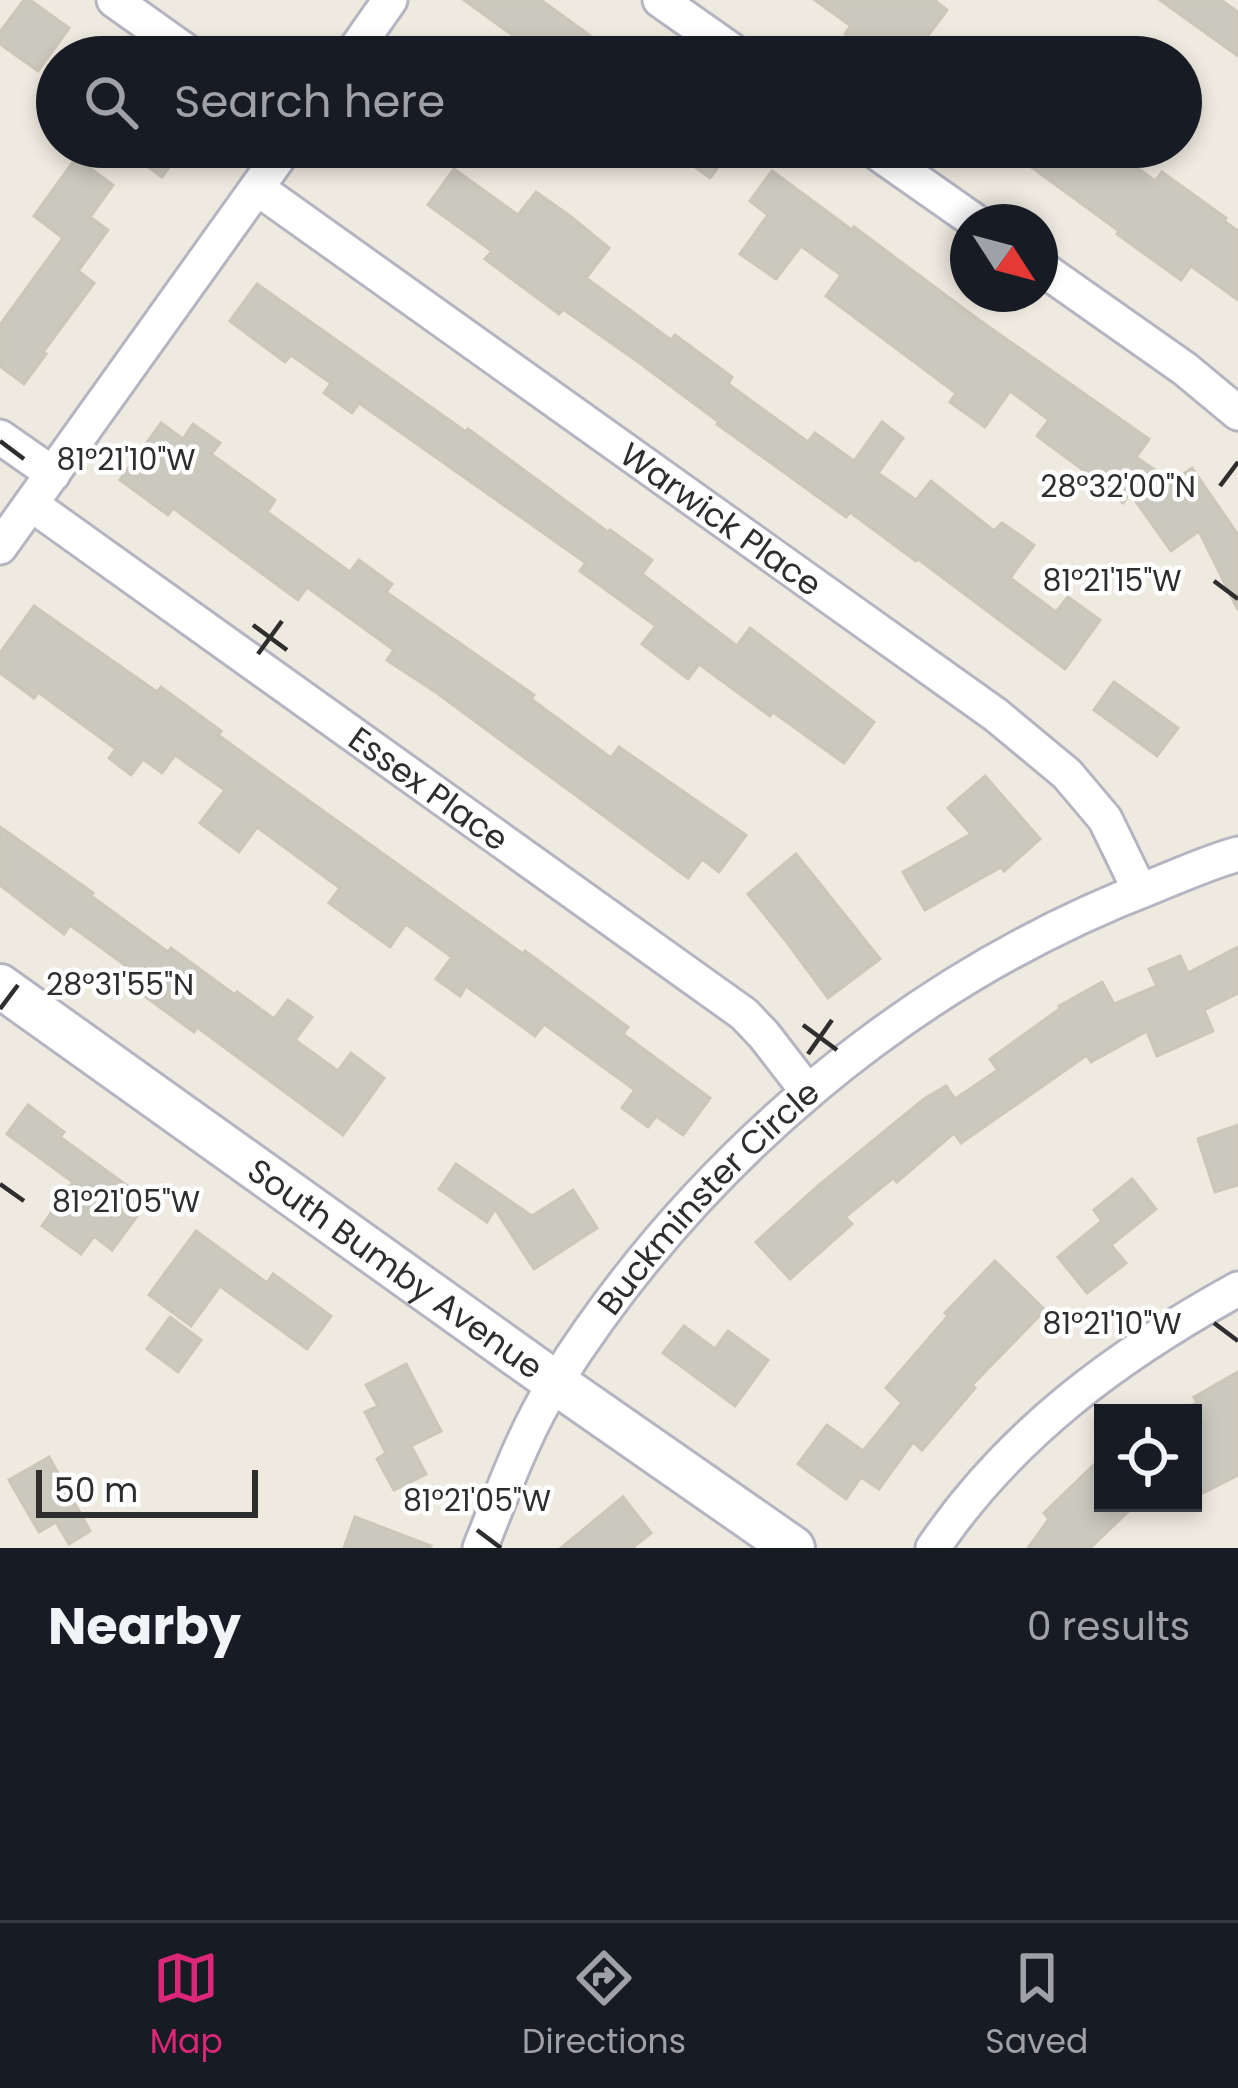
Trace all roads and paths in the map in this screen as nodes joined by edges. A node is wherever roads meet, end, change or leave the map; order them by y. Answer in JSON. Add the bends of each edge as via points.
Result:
{"nodes":[{"id":1,"x":114,"y":0,"type":"edge"},
{"id":2,"x":390,"y":0,"type":"edge"},
{"id":3,"x":660,"y":0,"type":"edge"},
{"id":4,"x":165,"y":36,"type":"edge"},
{"id":5,"x":365,"y":36,"type":"edge"},
{"id":6,"x":711,"y":36,"type":"edge"},
{"id":7,"x":271,"y":168,"type":"edge"},
{"id":8,"x":899,"y":168,"type":"edge"},
{"id":9,"x":257,"y":188,"type":"junction"},
{"id":10,"x":950,"y":204,"type":"edge"},
{"id":11,"x":1058,"y":280,"type":"edge"},
{"id":12,"x":1238,"y":412,"type":"edge"},
{"id":13,"x":0,"y":437,"type":"edge"},
{"id":14,"x":53,"y":474,"type":"junction"},
{"id":15,"x":31,"y":504,"type":"junction"},
{"id":16,"x":0,"y":547,"type":"edge"},
{"id":17,"x":1238,"y":854,"type":"edge"},
{"id":18,"x":1140,"y":891,"type":"junction"},
{"id":19,"x":0,"y":986,"type":"edge"},
{"id":20,"x":808,"y":1092,"type":"junction"},
{"id":21,"x":1238,"y":1289,"type":"edge"},
{"id":22,"x":556,"y":1383,"type":"junction"},
{"id":23,"x":480,"y":1548,"type":"edge"},
{"id":24,"x":793,"y":1548,"type":"edge"},
{"id":25,"x":933,"y":1548,"type":"edge"}],
"edges":[{"from":1,"to":4,"type":"street"},
{"from":2,"to":5,"type":"street"},
{"from":3,"to":6,"type":"street"},
{"from":7,"to":9,"type":"street"},
{"from":8,"to":10,"type":"street"},
{"from":9,"to":14,"type":"street"},
{"from":9,"to":18,"type":"street","name":"Warwick Place","via":[[996,715],[1067,774],[1105,819]]},
{"from":11,"to":12,"type":"street"},
{"from":13,"to":14,"type":"street"},
{"from":14,"to":15,"type":"street"},
{"from":15,"to":16,"type":"street"},
{"from":15,"to":20,"type":"street","name":"Essex Place","via":[[744,1014]]},
{"from":17,"to":18,"type":"street","name":"Buckminster Circle"},
{"from":18,"to":20,"type":"street","name":"Buckminster Circle","via":[[962,980]]},
{"from":19,"to":22,"type":"street","name":"South Bumby Avenue"},
{"from":20,"to":22,"type":"street","name":"Buckminster Circle","via":[[670,1229]]},
{"from":21,"to":25,"type":"street","via":[[1069,1398]]},
{"from":22,"to":23,"type":"street","name":"Buckminster Circle"},
{"from":22,"to":24,"type":"street","name":"South Bumby Avenue"}]}
